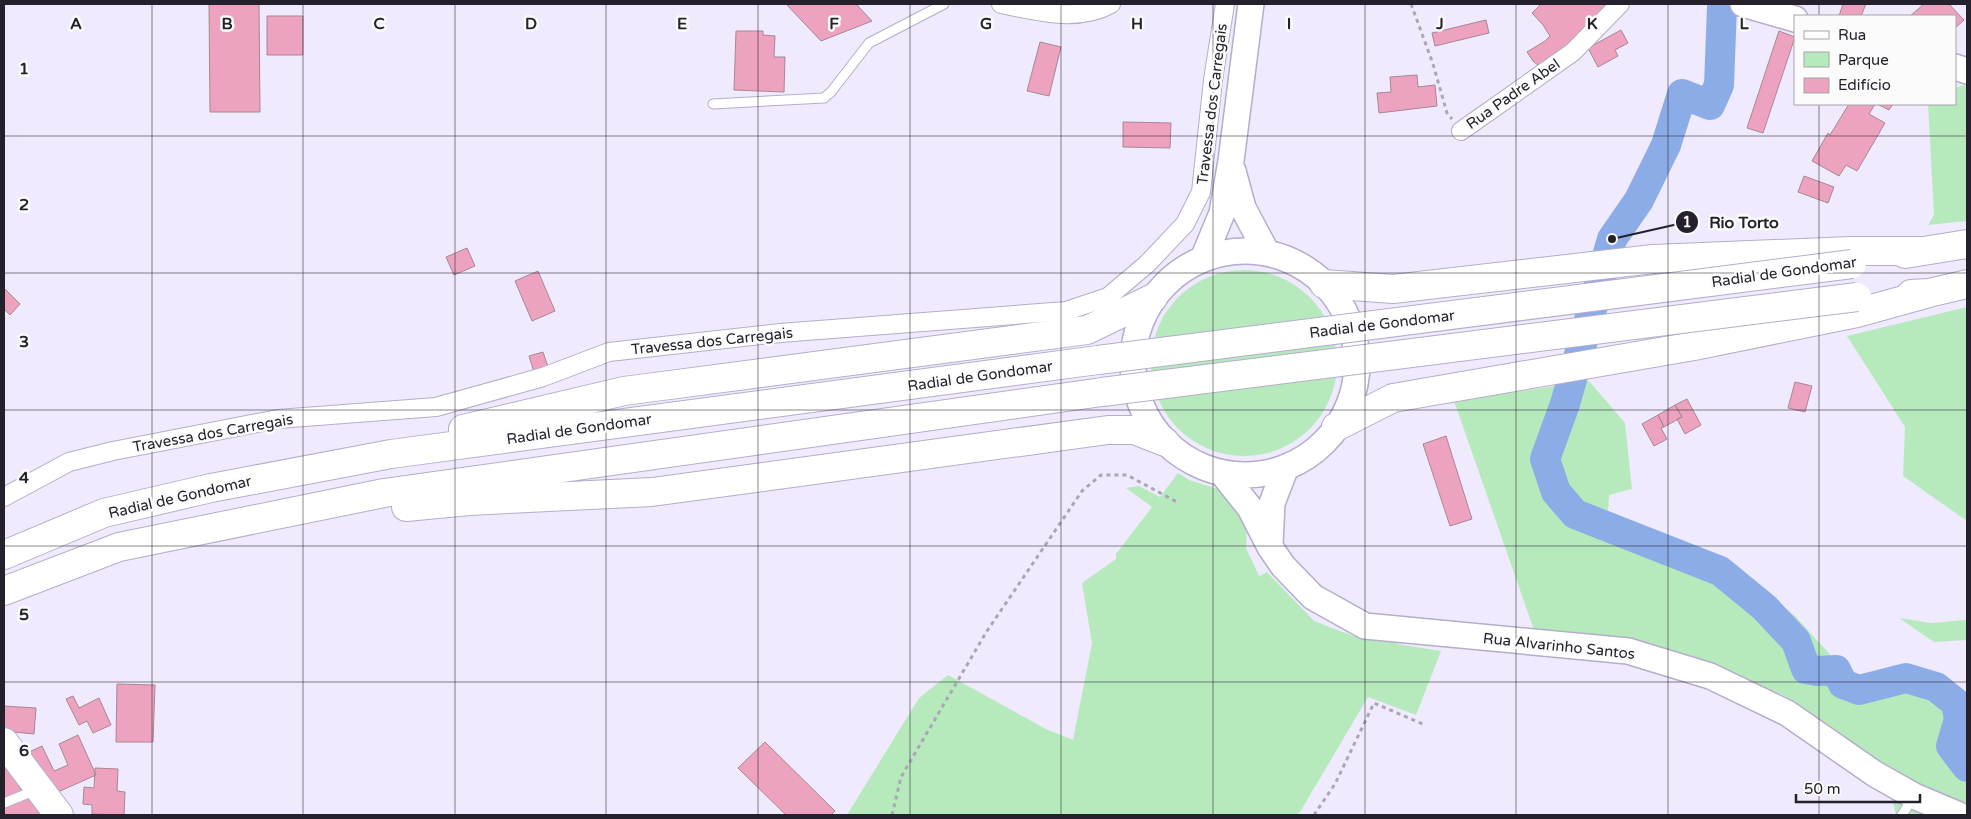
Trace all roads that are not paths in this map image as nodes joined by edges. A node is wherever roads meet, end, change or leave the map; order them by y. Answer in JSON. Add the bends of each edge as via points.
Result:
{"nodes":[{"id":1,"x":944,"y":4,"type":"edge"},
{"id":2,"x":1001,"y":4,"type":"edge"},
{"id":3,"x":1110,"y":4,"type":"edge"},
{"id":4,"x":1225,"y":4,"type":"edge"},
{"id":5,"x":1251,"y":4,"type":"edge"},
{"id":6,"x":1620,"y":4,"type":"edge"},
{"id":7,"x":1743,"y":4,"type":"edge"},
{"id":8,"x":1794,"y":19,"type":"edge"},
{"id":9,"x":713,"y":104,"type":"dead end"},
{"id":10,"x":1462,"y":131,"type":"road end"},
{"id":11,"x":1231,"y":161,"type":"junction"},
{"id":12,"x":1967,"y":244,"type":"edge"},
{"id":13,"x":1267,"y":253,"type":"junction"},
{"id":14,"x":1851,"y":257,"type":"junction"},
{"id":15,"x":1203,"y":259,"type":"junction"},
{"id":16,"x":1324,"y":284,"type":"junction"},
{"id":17,"x":1967,"y":284,"type":"edge"},
{"id":18,"x":1153,"y":298,"type":"junction"},
{"id":19,"x":1857,"y":305,"type":"junction"},
{"id":20,"x":1336,"y":427,"type":"junction"},
{"id":21,"x":1165,"y":442,"type":"junction"},
{"id":22,"x":391,"y":454,"type":"junction"},
{"id":23,"x":1286,"y":467,"type":"junction"},
{"id":24,"x":1222,"y":473,"type":"junction"},
{"id":25,"x":4,"y":497,"type":"edge"},
{"id":26,"x":267,"y":517,"type":"junction"},
{"id":27,"x":1270,"y":547,"type":"junction"},
{"id":28,"x":4,"y":555,"type":"edge"},
{"id":29,"x":4,"y":591,"type":"edge"},
{"id":30,"x":4,"y":742,"type":"edge"},
{"id":31,"x":39,"y":789,"type":"junction"},
{"id":32,"x":4,"y":803,"type":"edge"},
{"id":33,"x":1908,"y":806,"type":"edge"},
{"id":34,"x":59,"y":815,"type":"edge"},
{"id":35,"x":1959,"y":815,"type":"edge"}],
"edges":[{"from":1,"to":9,"type":"lane","via":[[869,43],[824,98]]},
{"from":2,"to":3,"type":"street","via":[[1074,15]]},
{"from":4,"to":25,"type":"street","name":"Travessa dos Carregais","via":[[1201,192],[1185,224],[1148,264],[1108,297],[1066,311],[790,332],[609,352],[543,377],[436,406],[278,419],[112,451],[69,462]]},
{"from":5,"to":11,"type":"street"},
{"from":6,"to":10,"type":"street","name":"Rua Padre Abel","via":[[1573,52]]},
{"from":7,"to":8,"type":"street"},
{"from":11,"to":13,"type":"street","via":[[1243,208]]},
{"from":11,"to":15,"type":"street","via":[[1222,213]]},
{"from":12,"to":14,"type":"main road","name":"Radial de Gondomar"},
{"from":13,"to":15,"type":"street","via":[[1224,252]]},
{"from":13,"to":16,"type":"street","via":[[1288,259]]},
{"from":14,"to":16,"type":"main road","via":[[1653,259],[1393,289]]},
{"from":14,"to":22,"type":"main road","name":"Radial de Gondomar","bridge":true},
{"from":15,"to":18,"type":"street","via":[[1183,269]]},
{"from":16,"to":20,"type":"street","via":[[1348,321],[1356,364],[1354,386]]},
{"from":17,"to":19,"type":"main road"},
{"from":18,"to":21,"type":"street","via":[[1135,340],[1133,362],[1141,405]]},
{"from":18,"to":22,"type":"main road","via":[[1087,330],[624,391],[444,433]]},
{"from":19,"to":20,"type":"main road","via":[[1694,346],[1393,398]]},
{"from":19,"to":26,"type":"main road","bridge":true,"via":[[1102,392],[384,493]]},
{"from":20,"to":23,"type":"street","via":[[1306,457]]},
{"from":21,"to":24,"type":"street","via":[[1182,456]]},
{"from":21,"to":26,"type":"main road","via":[[1134,430],[1108,430],[652,492],[469,501]]},
{"from":22,"to":28,"type":"main road","name":"Radial de Gondomar","via":[[211,488],[104,513]]},
{"from":23,"to":24,"type":"street","via":[[1266,473]]},
{"from":23,"to":27,"type":"street","via":[[1272,503]]},
{"from":24,"to":27,"type":"street","name":"Rua Alvarinho Santos","via":[[1250,508]]},
{"from":26,"to":29,"type":"main road","via":[[119,547]]},
{"from":27,"to":33,"type":"street","name":"Rua Alvarinho Santos","via":[[1282,566],[1313,597],[1365,626],[1628,651],[1701,674],[1787,713],[1875,774]]},
{"from":30,"to":31,"type":"main road"},
{"from":31,"to":32,"type":"lane"},
{"from":31,"to":34,"type":"main road"},
{"from":33,"to":35,"type":"street","name":"Rua Alvarinho Santos"}]}
